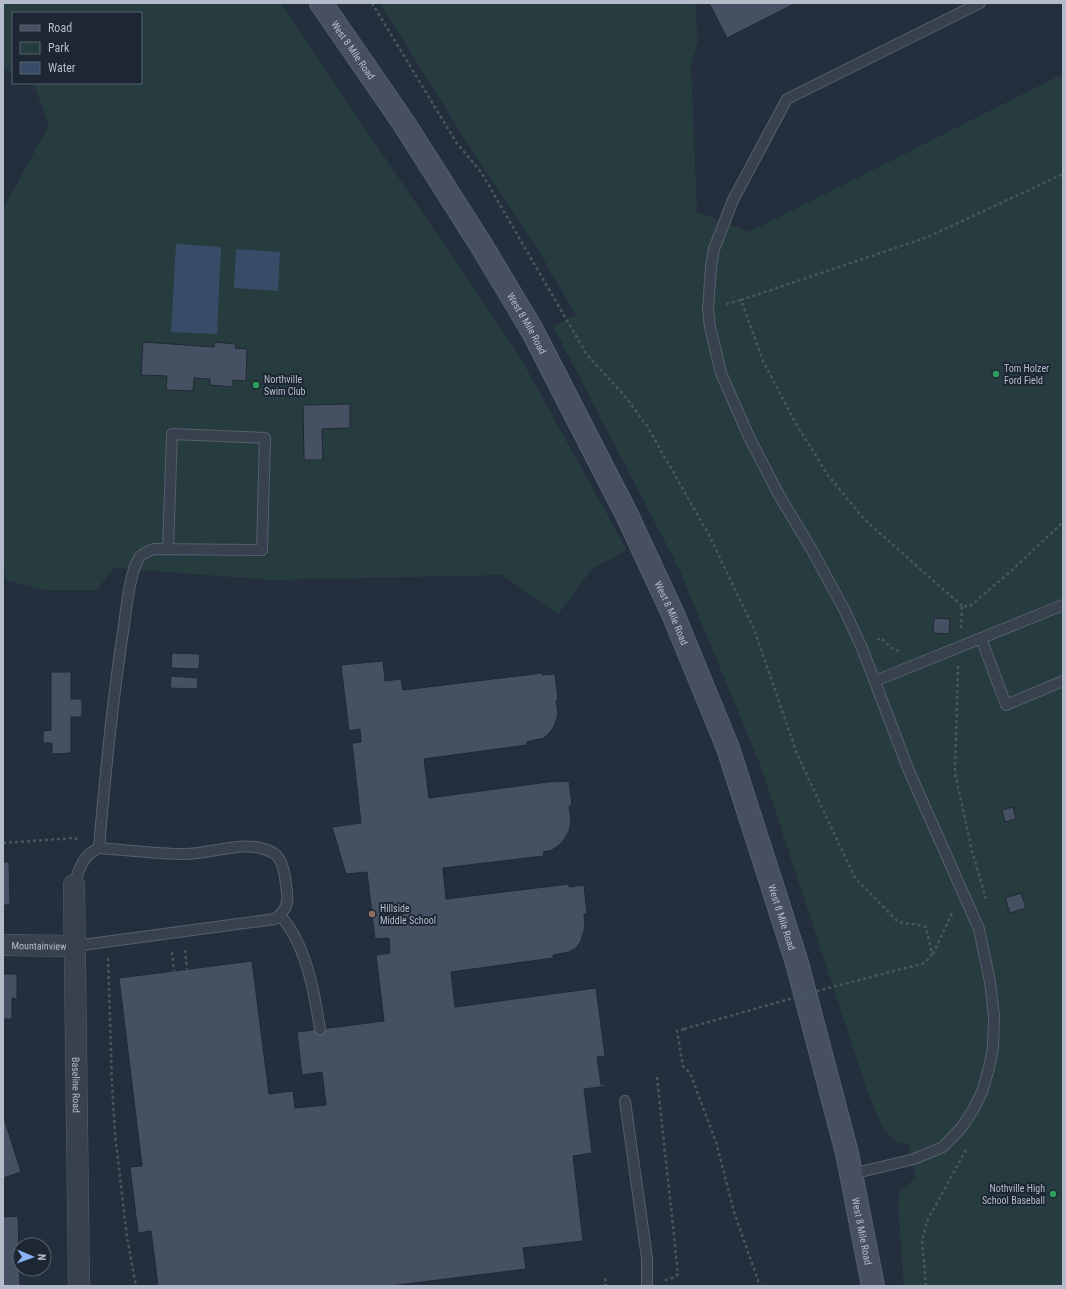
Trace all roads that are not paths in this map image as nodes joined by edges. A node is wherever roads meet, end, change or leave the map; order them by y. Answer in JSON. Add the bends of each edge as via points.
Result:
{"nodes":[{"id":1,"x":321,"y":3,"type":"edge"},
{"id":2,"x":980,"y":3,"type":"edge"},
{"id":3,"x":168,"y":549,"type":"junction"},
{"id":4,"x":1063,"y":605,"type":"edge"},
{"id":5,"x":982,"y":638,"type":"junction"},
{"id":6,"x":875,"y":681,"type":"junction"},
{"id":7,"x":1063,"y":681,"type":"edge"},
{"id":8,"x":99,"y":848,"type":"junction"},
{"id":9,"x":74,"y":885,"type":"joint"},
{"id":10,"x":280,"y":915,"type":"junction"},
{"id":11,"x":3,"y":945,"type":"edge"},
{"id":12,"x":75,"y":946,"type":"junction"},
{"id":13,"x":320,"y":1029,"type":"dead end"},
{"id":14,"x":624,"y":1101,"type":"dead end"},
{"id":15,"x":852,"y":1174,"type":"junction"},
{"id":16,"x":79,"y":1286,"type":"edge"},
{"id":17,"x":647,"y":1286,"type":"edge"},
{"id":18,"x":874,"y":1286,"type":"edge"}],
"edges":[{"from":1,"to":15,"type":"main road","name":"West 8 Mile Road","via":[[403,122],[532,330],[627,514],[670,607],[733,763],[797,963]]},
{"from":2,"to":6,"type":"lane","via":[[787,99],[733,200],[714,249],[708,309],[720,373],[779,495],[845,612]]},
{"from":3,"to":3,"type":"lane","via":[[172,434],[265,438],[262,550]]},
{"from":3,"to":8,"type":"lane","via":[[154,549],[139,557],[129,592],[113,702]]},
{"from":4,"to":5,"type":"lane"},
{"from":5,"to":6,"type":"lane"},
{"from":5,"to":7,"type":"lane","via":[[1006,704]]},
{"from":6,"to":15,"type":"lane","via":[[909,771],[978,929],[990,982],[994,1016],[989,1068],[982,1092],[962,1127],[943,1147],[914,1159]]},
{"from":8,"to":9,"type":"lane","via":[[86,857]]},
{"from":8,"to":10,"type":"lane","via":[[186,854],[258,846],[276,854],[284,868],[286,907]]},
{"from":9,"to":12,"type":"street","name":"Baseline Road"},
{"from":10,"to":12,"type":"lane","via":[[275,919],[260,922]]},
{"from":10,"to":13,"type":"lane","via":[[296,938],[303,957],[313,987]]},
{"from":11,"to":12,"type":"street","name":"Mountainview"},
{"from":12,"to":16,"type":"street","name":"Baseline Road"},
{"from":14,"to":17,"type":"lane","via":[[647,1258]]},
{"from":15,"to":18,"type":"main road","name":"West 8 Mile Road"}]}
